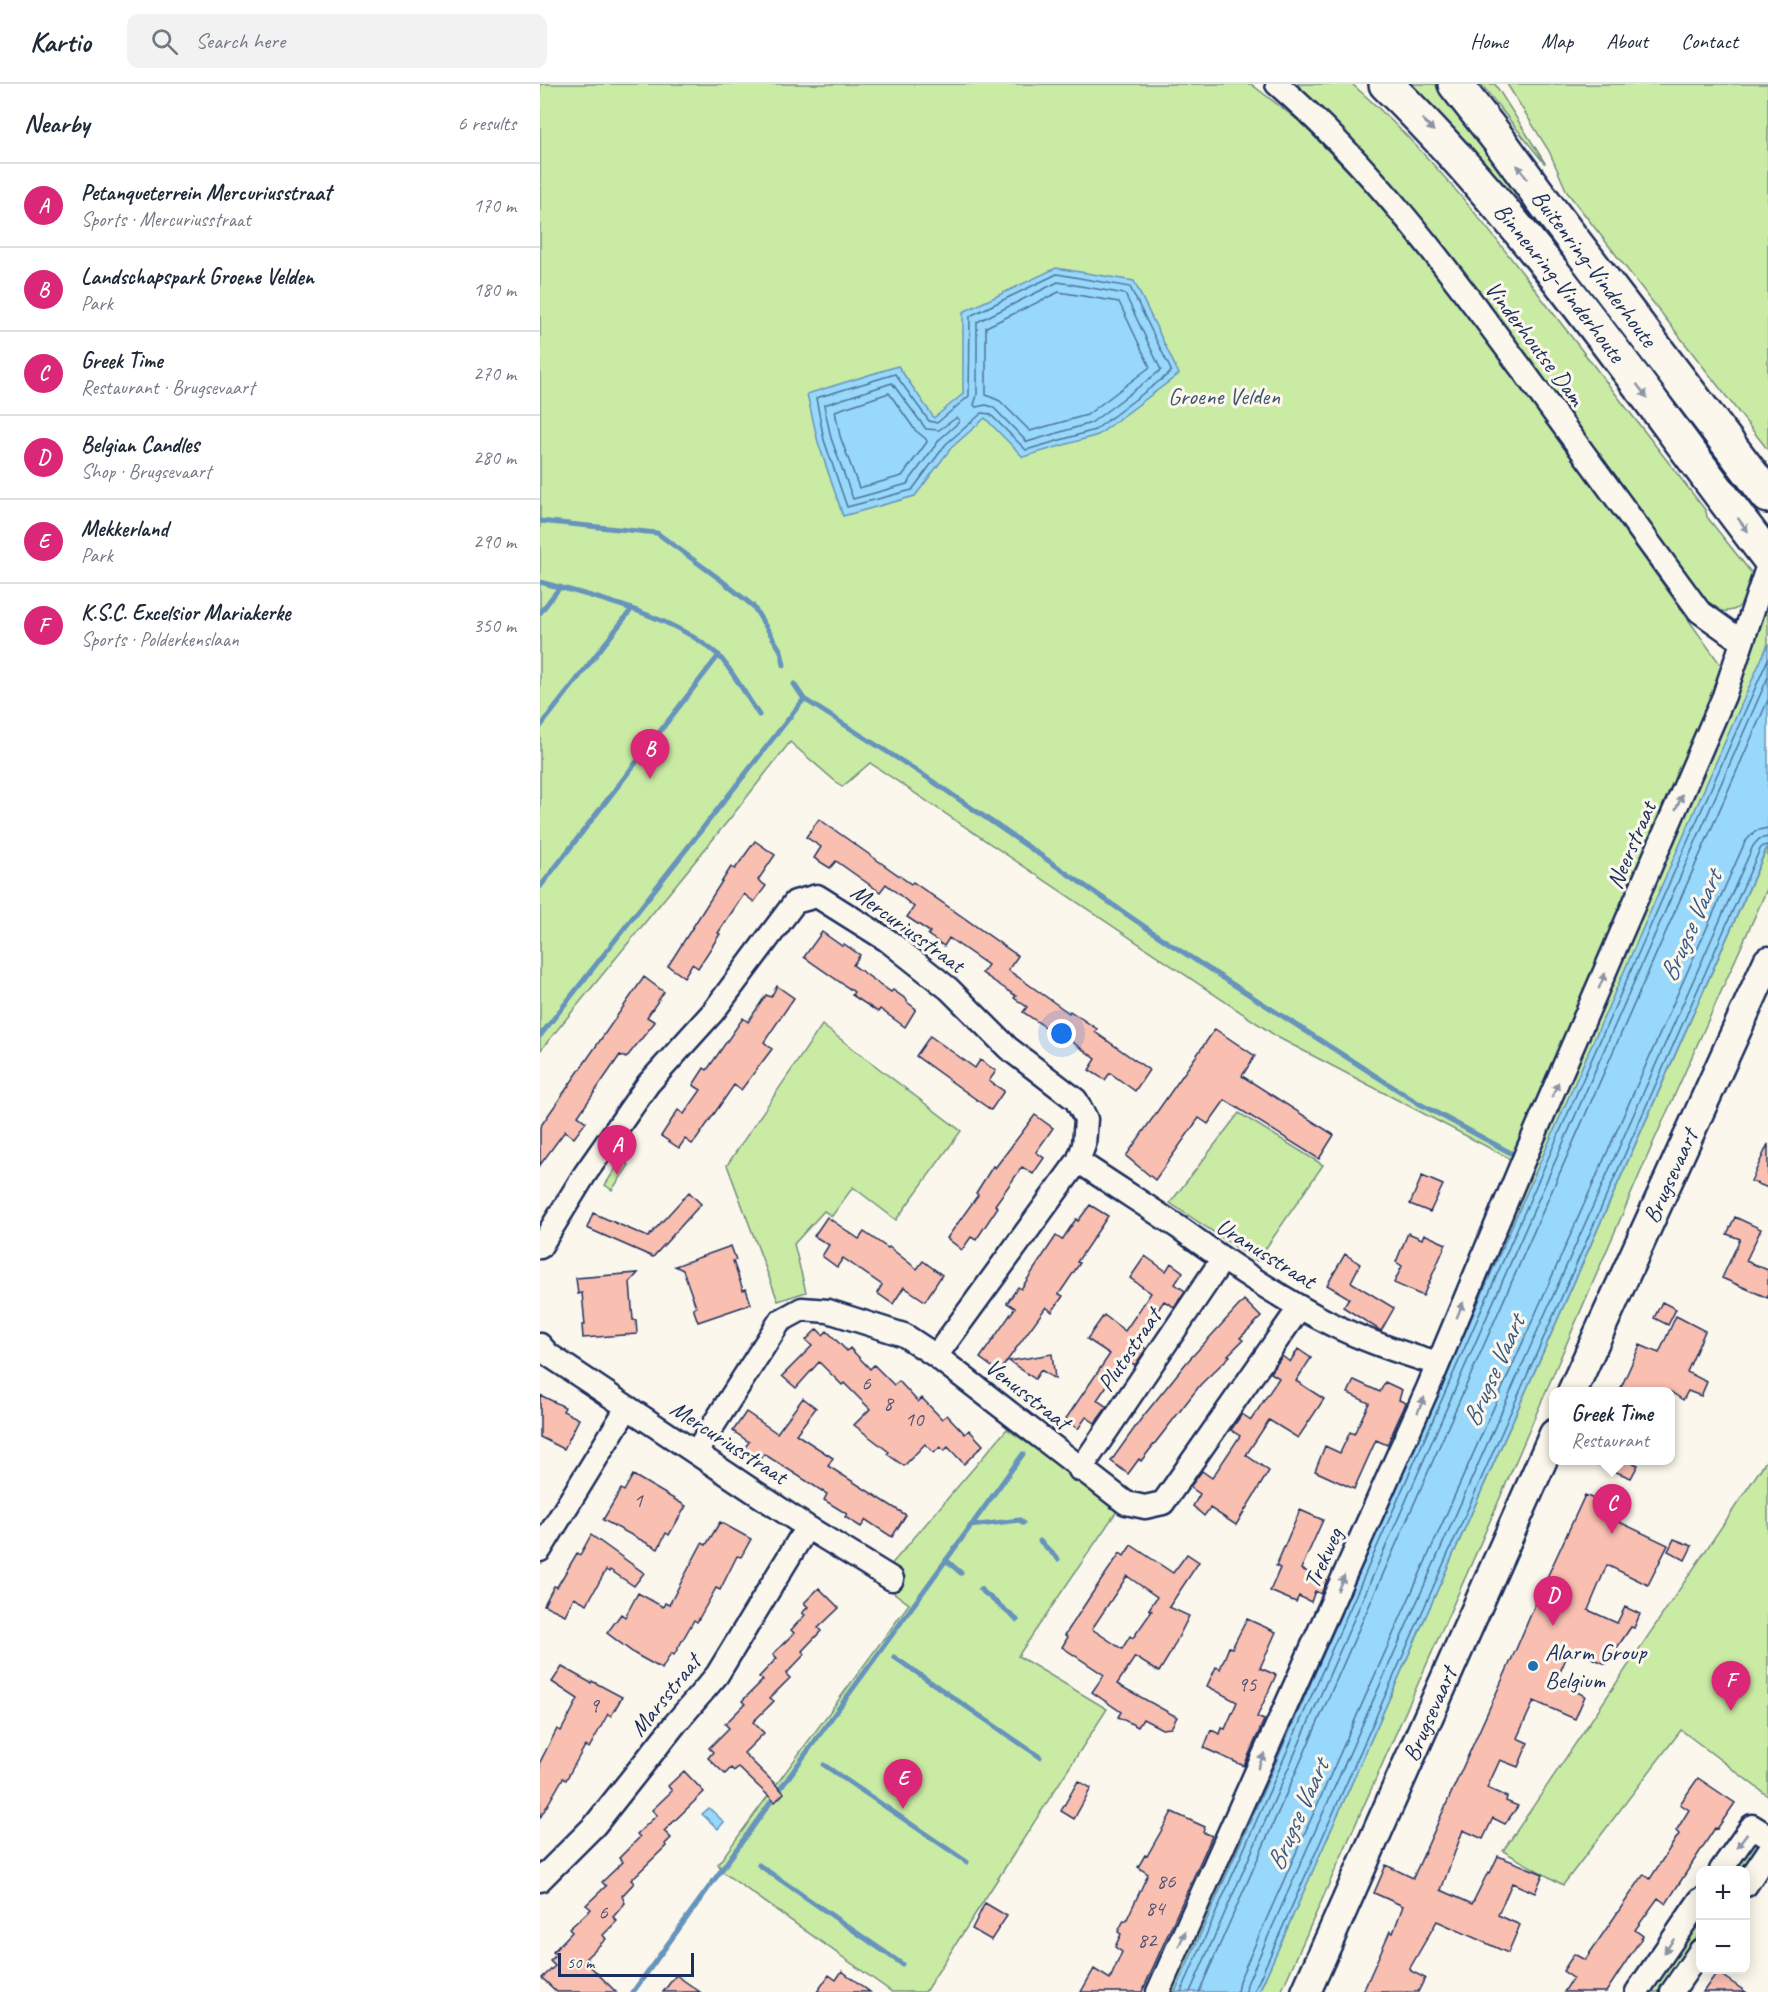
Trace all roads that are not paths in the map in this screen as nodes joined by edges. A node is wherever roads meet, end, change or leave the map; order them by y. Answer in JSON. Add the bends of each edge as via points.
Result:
{"nodes":[{"id":1,"x":1277,"y":84,"type":"edge"},
{"id":2,"x":1386,"y":84,"type":"edge"},
{"id":3,"x":1455,"y":84,"type":"edge"},
{"id":4,"x":1768,"y":496,"type":"edge"},
{"id":5,"x":1768,"y":557,"type":"edge"},
{"id":6,"x":1768,"y":565,"type":"edge"},
{"id":7,"x":1741,"y":641,"type":"junction"},
{"id":8,"x":1768,"y":961,"type":"edge"},
{"id":9,"x":1532,"y":1143,"type":"joint"},
{"id":10,"x":1078,"y":1161,"type":"junction"},
{"id":11,"x":540,"y":1247,"type":"edge"},
{"id":12,"x":1222,"y":1260,"type":"junction"},
{"id":13,"x":1300,"y":1307,"type":"junction"},
{"id":14,"x":540,"y":1345,"type":"edge"},
{"id":15,"x":936,"y":1356,"type":"junction"},
{"id":16,"x":1437,"y":1364,"type":"junction"},
{"id":17,"x":1574,"y":1387,"type":"edge"},
{"id":18,"x":627,"y":1408,"type":"junction"},
{"id":19,"x":1549,"y":1445,"type":"edge"},
{"id":20,"x":696,"y":1452,"type":"junction"},
{"id":21,"x":1080,"y":1470,"type":"junction"},
{"id":22,"x":807,"y":1527,"type":"junction"},
{"id":23,"x":540,"y":1550,"type":"edge"},
{"id":24,"x":892,"y":1579,"type":"dead end"},
{"id":25,"x":1768,"y":1836,"type":"edge"},
{"id":26,"x":1768,"y":1852,"type":"edge"},
{"id":27,"x":1724,"y":1866,"type":"edge"},
{"id":28,"x":1750,"y":1879,"type":"edge"},
{"id":29,"x":540,"y":1880,"type":"edge"},
{"id":30,"x":1696,"y":1907,"type":"edge"},
{"id":31,"x":1696,"y":1958,"type":"edge"},
{"id":32,"x":1158,"y":1992,"type":"edge"},
{"id":33,"x":1306,"y":1992,"type":"edge"},
{"id":34,"x":1637,"y":1992,"type":"edge"},
{"id":35,"x":1672,"y":1992,"type":"edge"}],
"edges":[{"from":1,"to":7,"type":"street","name":"Vinderhoutse Dam","via":[[1369,175],[1416,231],[1699,611]]},
{"from":2,"to":5,"type":"highway","name":"Binnenring-Vinderhoute","one_way":true,"via":[[1429,126],[1540,257]]},
{"from":4,"to":3,"type":"highway","name":"Buitenring-Vinderhoute","one_way":true},
{"from":6,"to":7,"type":"street","name":"Neerstraat"},
{"from":9,"to":7,"type":"street","name":"Neerstraat","one_way":true,"via":[[1724,696]]},
{"from":8,"to":17,"type":"main road","name":"Brugsevaart"},
{"from":16,"to":9,"type":"street","name":"Trekweg","one_way":true},
{"from":10,"to":11,"type":"street","name":"Mercuriusstraat","via":[[1086,1119],[1076,1100],[1008,1048],[949,989],[896,947],[817,897],[795,902],[713,1012],[648,1084]]},
{"from":10,"to":12,"type":"street","name":"Uranusstraat"},
{"from":10,"to":15,"type":"street","name":"Mercuriusstraat"},
{"from":12,"to":13,"type":"street","name":"Uranusstraat"},
{"from":12,"to":21,"type":"street","name":"Plutostraat"},
{"from":13,"to":16,"type":"street","name":"Uranusstraat","via":[[1388,1349]]},
{"from":13,"to":21,"type":"street","name":"Venusstraat","via":[[1163,1503],[1144,1507],[1126,1503]]},
{"from":14,"to":18,"type":"street","name":"Mercuriusstraat"},
{"from":15,"to":20,"type":"street","name":"Venusstraat","via":[[904,1335],[828,1311],[802,1309],[780,1321]]},
{"from":15,"to":21,"type":"street","name":"Venusstraat"},
{"from":32,"to":16,"type":"street","name":"Trekweg","one_way":true},
{"from":18,"to":20,"type":"street","name":"Mercuriusstraat"},
{"from":18,"to":23,"type":"street"},
{"from":19,"to":33,"type":"main road","name":"Brugsevaart"},
{"from":20,"to":22,"type":"street","name":"Mercuriusstraat"},
{"from":22,"to":24,"type":"street","name":"Mercuriusstraat"},
{"from":22,"to":29,"type":"street","name":"Marsstraat","via":[[717,1675],[595,1825]]},
{"from":25,"to":27,"type":"street","one_way":true,"via":[[1752,1826]]},
{"from":26,"to":28,"type":"street"},
{"from":30,"to":34,"type":"street","one_way":true},
{"from":31,"to":35,"type":"street"}]}
